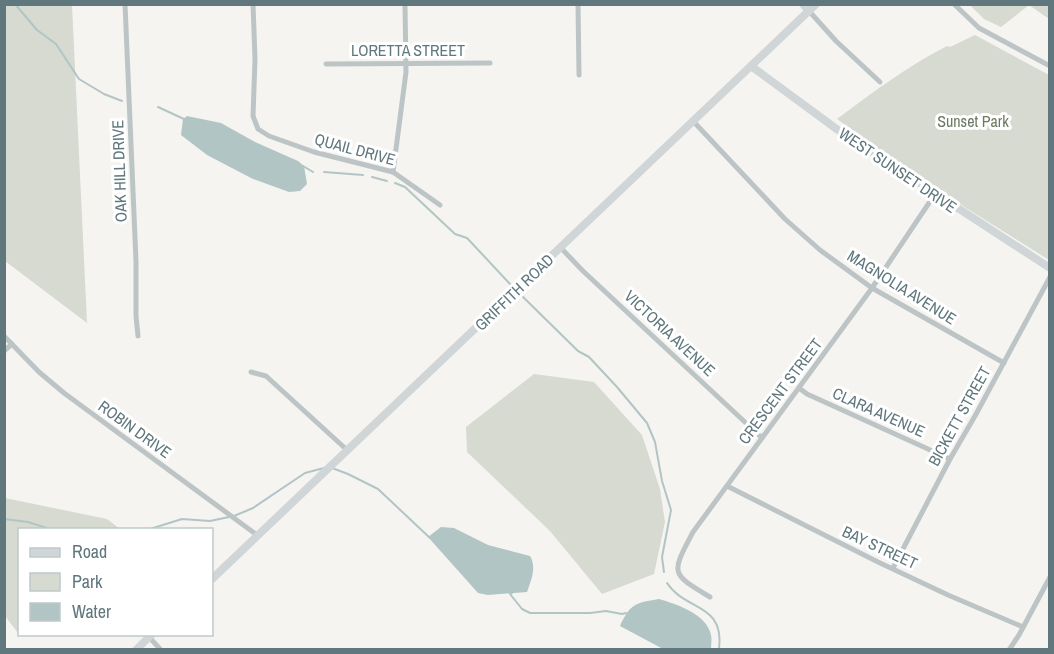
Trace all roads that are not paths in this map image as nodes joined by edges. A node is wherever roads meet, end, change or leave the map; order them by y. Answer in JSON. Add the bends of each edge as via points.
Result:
{"nodes":[{"id":1,"x":125,"y":4,"type":"edge"},
{"id":2,"x":253,"y":4,"type":"edge"},
{"id":3,"x":405,"y":4,"type":"edge"},
{"id":4,"x":578,"y":4,"type":"edge"},
{"id":5,"x":816,"y":4,"type":"edge"},
{"id":6,"x":954,"y":4,"type":"edge"},
{"id":7,"x":806,"y":8,"type":"edge"},
{"id":8,"x":490,"y":63,"type":"dead end"},
{"id":9,"x":326,"y":64,"type":"dead end"},
{"id":10,"x":406,"y":64,"type":"junction"},
{"id":11,"x":751,"y":66,"type":"junction"},
{"id":12,"x":1050,"y":66,"type":"edge"},
{"id":13,"x":579,"y":75,"type":"dead end"},
{"id":14,"x":880,"y":82,"type":"dead end"},
{"id":15,"x":693,"y":121,"type":"junction"},
{"id":16,"x":393,"y":172,"type":"junction"},
{"id":17,"x":935,"y":194,"type":"junction"},
{"id":18,"x":440,"y":204,"type":"dead end"},
{"id":19,"x":560,"y":247,"type":"junction"},
{"id":20,"x":1050,"y":268,"type":"edge"},
{"id":21,"x":1050,"y":278,"type":"edge"},
{"id":22,"x":872,"y":288,"type":"junction"},
{"id":23,"x":4,"y":336,"type":"edge"},
{"id":24,"x":138,"y":336,"type":"dead end"},
{"id":25,"x":12,"y":344,"type":"junction"},
{"id":26,"x":4,"y":351,"type":"edge"},
{"id":27,"x":1004,"y":363,"type":"junction"},
{"id":28,"x":251,"y":372,"type":"dead end"},
{"id":29,"x":799,"y":388,"type":"junction"},
{"id":30,"x":762,"y":438,"type":"junction"},
{"id":31,"x":347,"y":450,"type":"junction"},
{"id":32,"x":950,"y":459,"type":"junction"},
{"id":33,"x":727,"y":486,"type":"junction"},
{"id":34,"x":257,"y":535,"type":"junction"},
{"id":35,"x":893,"y":568,"type":"junction"},
{"id":36,"x":1050,"y":577,"type":"edge"},
{"id":37,"x":213,"y":578,"type":"edge"},
{"id":38,"x":710,"y":597,"type":"dead end"},
{"id":39,"x":1023,"y":627,"type":"junction"},
{"id":40,"x":151,"y":636,"type":"edge"},
{"id":41,"x":136,"y":650,"type":"edge"},
{"id":42,"x":162,"y":650,"type":"edge"},
{"id":43,"x":1009,"y":650,"type":"edge"}],
"edges":[{"from":1,"to":24,"type":"street","name":"OAK HILL DRIVE"},
{"from":2,"to":16,"type":"street","name":"QUAIL DRIVE","via":[[253,116],[258,129],[314,152]]},
{"from":3,"to":10,"type":"street"},
{"from":4,"to":13,"type":"street"},
{"from":5,"to":7,"type":"street","name":"GRIFFITH ROAD"},
{"from":6,"to":12,"type":"street","via":[[979,28]]},
{"from":7,"to":11,"type":"street","name":"GRIFFITH ROAD"},
{"from":7,"to":14,"type":"street"},
{"from":8,"to":10,"type":"street","name":"LORETTA STREET"},
{"from":9,"to":10,"type":"street","name":"LORETTA STREET"},
{"from":10,"to":16,"type":"street"},
{"from":11,"to":15,"type":"street","name":"GRIFFITH ROAD"},
{"from":11,"to":17,"type":"street","name":"WEST SUNSET DRIVE"},
{"from":15,"to":19,"type":"street","name":"GRIFFITH ROAD"},
{"from":15,"to":22,"type":"street","name":"MAGNOLIA AVENUE","via":[[785,219]]},
{"from":16,"to":18,"type":"street","name":"QUAIL DRIVE"},
{"from":17,"to":20,"type":"street","name":"WEST SUNSET DRIVE"},
{"from":17,"to":22,"type":"street","name":"CRESCENT STREET"},
{"from":19,"to":30,"type":"street","name":"VICTORIA AVENUE"},
{"from":19,"to":31,"type":"street","name":"GRIFFITH ROAD"},
{"from":21,"to":27,"type":"street","name":"BICKETT STREET"},
{"from":22,"to":27,"type":"street","name":"MAGNOLIA AVENUE"},
{"from":22,"to":29,"type":"street","name":"CRESCENT STREET"},
{"from":23,"to":25,"type":"street","name":"ROBIN DRIVE"},
{"from":25,"to":26,"type":"street"},
{"from":25,"to":34,"type":"street","name":"ROBIN DRIVE","via":[[64,393]]},
{"from":27,"to":32,"type":"street","name":"BICKETT STREET"},
{"from":28,"to":31,"type":"street","via":[[266,376]]},
{"from":29,"to":30,"type":"street","name":"CRESCENT STREET"},
{"from":29,"to":32,"type":"street","name":"CLARA AVENUE"},
{"from":30,"to":33,"type":"street","name":"CRESCENT STREET"},
{"from":31,"to":34,"type":"street","name":"GRIFFITH ROAD"},
{"from":32,"to":35,"type":"street","name":"BICKETT STREET"},
{"from":33,"to":35,"type":"street","name":"BAY STREET"},
{"from":33,"to":38,"type":"street","name":"CRESCENT STREET","via":[[693,532],[678,572],[686,583]]},
{"from":34,"to":37,"type":"street","name":"GRIFFITH ROAD"},
{"from":35,"to":39,"type":"street","name":"BAY STREET"},
{"from":36,"to":39,"type":"street"},
{"from":39,"to":43,"type":"street"},
{"from":40,"to":41,"type":"street"},
{"from":40,"to":42,"type":"street"}]}
